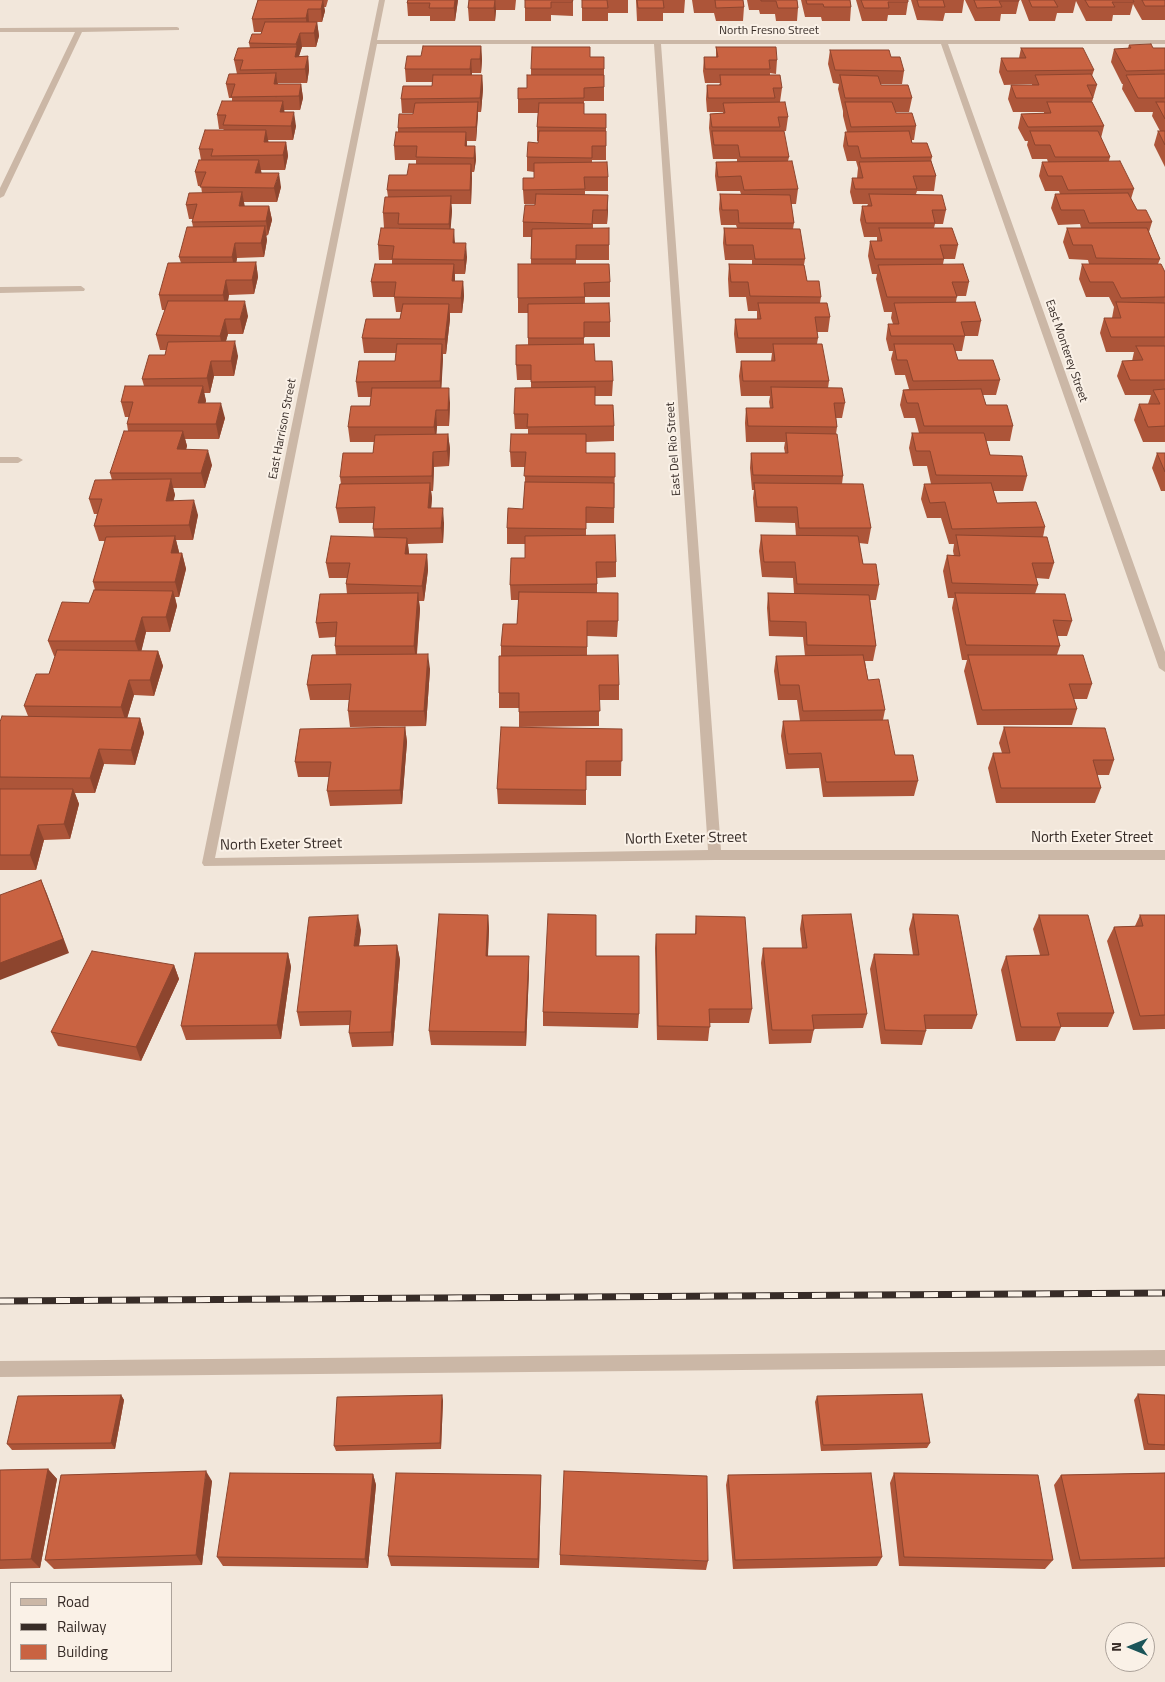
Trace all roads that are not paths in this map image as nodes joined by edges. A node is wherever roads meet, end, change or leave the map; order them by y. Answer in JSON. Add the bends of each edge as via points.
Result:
{"nodes":[{"id":1,"x":382,"y":0,"type":"edge"},
{"id":2,"x":178,"y":29,"type":"dead end"},
{"id":3,"x":0,"y":30,"type":"edge"},
{"id":4,"x":80,"y":30,"type":"junction"},
{"id":5,"x":373,"y":42,"type":"junction"},
{"id":6,"x":657,"y":42,"type":"junction"},
{"id":7,"x":944,"y":42,"type":"junction"},
{"id":8,"x":1165,"y":42,"type":"edge"},
{"id":9,"x":0,"y":196,"type":"edge"},
{"id":10,"x":81,"y":289,"type":"dead end"},
{"id":11,"x":0,"y":290,"type":"edge"},
{"id":12,"x":0,"y":460,"type":"edge"},
{"id":13,"x":18,"y":460,"type":"dead end"},
{"id":14,"x":1165,"y":668,"type":"edge"},
{"id":15,"x":716,"y":854,"type":"junction"},
{"id":16,"x":1165,"y":854,"type":"edge"},
{"id":17,"x":208,"y":863,"type":"joint"},
{"id":18,"x":1165,"y":1358,"type":"edge"},
{"id":19,"x":0,"y":1369,"type":"edge"}],
"edges":[{"from":1,"to":5,"type":"street","name":"East Harrison Street"},
{"from":2,"to":4,"type":"street"},
{"from":3,"to":4,"type":"street"},
{"from":4,"to":9,"type":"street"},
{"from":5,"to":6,"type":"street","name":"North Fresno Street"},
{"from":5,"to":17,"type":"street","name":"East Harrison Street"},
{"from":6,"to":7,"type":"street","name":"North Fresno Street"},
{"from":6,"to":15,"type":"street","name":"East Del Rio Street"},
{"from":7,"to":8,"type":"street","name":"North Fresno Street"},
{"from":7,"to":14,"type":"street","name":"East Monterey Street"},
{"from":10,"to":11,"type":"street"},
{"from":12,"to":13,"type":"street"},
{"from":15,"to":16,"type":"street","name":"North Exeter Street"},
{"from":15,"to":17,"type":"street","name":"North Exeter Street"},
{"from":18,"to":19,"type":"street"}]}
